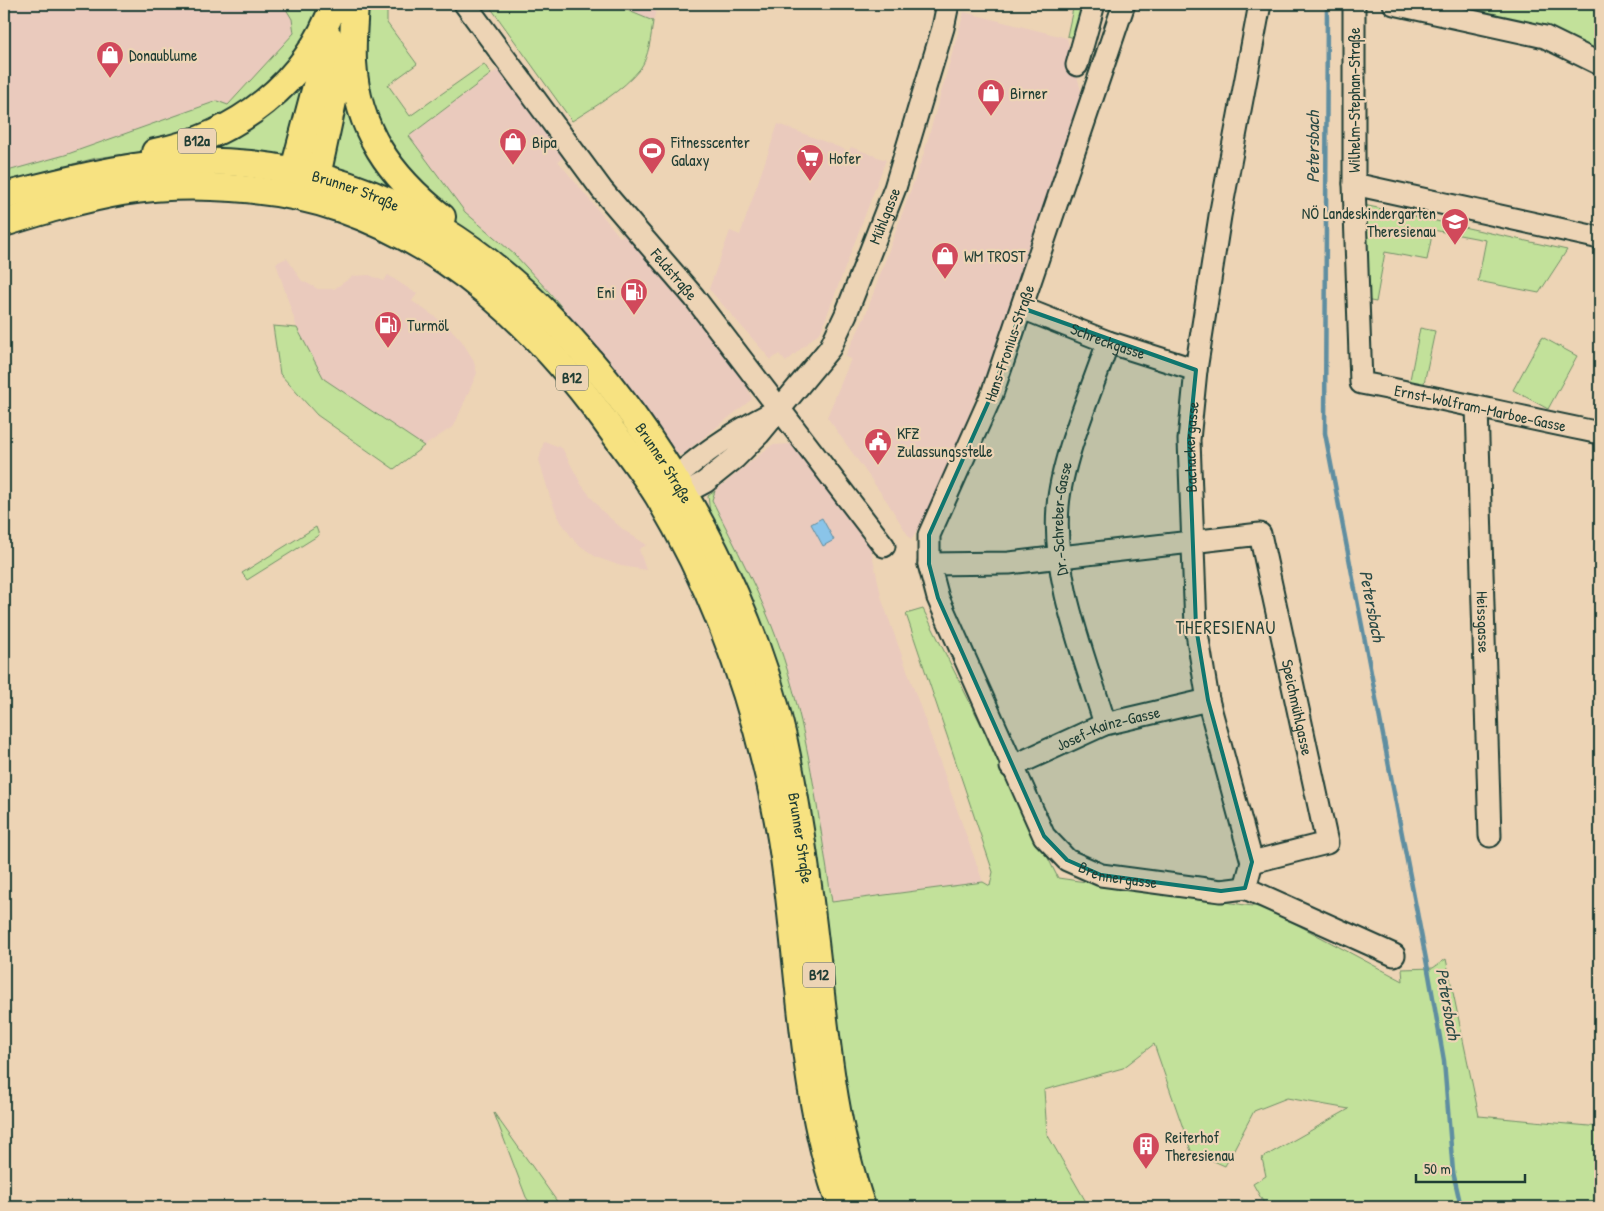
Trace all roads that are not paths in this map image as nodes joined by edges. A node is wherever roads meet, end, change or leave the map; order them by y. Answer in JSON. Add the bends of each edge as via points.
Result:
{"nodes":[{"id":1,"x":336,"y":4,"type":"edge"},
{"id":2,"x":353,"y":4,"type":"edge"},
{"id":3,"x":465,"y":4,"type":"edge"},
{"id":4,"x":948,"y":4,"type":"edge"},
{"id":5,"x":1094,"y":4,"type":"edge"},
{"id":6,"x":1124,"y":4,"type":"edge"},
{"id":7,"x":1260,"y":4,"type":"edge"},
{"id":8,"x":1354,"y":4,"type":"edge"},
{"id":9,"x":1394,"y":4,"type":"edge"},
{"id":10,"x":1600,"y":64,"type":"edge"},
{"id":11,"x":1077,"y":65,"type":"dead end"},
{"id":12,"x":299,"y":181,"type":"junction"},
{"id":13,"x":1354,"y":184,"type":"junction"},
{"id":14,"x":4,"y":195,"type":"edge"},
{"id":15,"x":4,"y":223,"type":"edge"},
{"id":16,"x":1600,"y":238,"type":"edge"},
{"id":17,"x":463,"y":244,"type":"junction"},
{"id":18,"x":1022,"y":308,"type":"junction"},
{"id":19,"x":1108,"y":342,"type":"junction"},
{"id":20,"x":1196,"y":370,"type":"junction"},
{"id":21,"x":780,"y":408,"type":"junction"},
{"id":22,"x":1487,"y":410,"type":"junction"},
{"id":23,"x":1600,"y":432,"type":"edge"},
{"id":24,"x":671,"y":488,"type":"junction"},
{"id":25,"x":1192,"y":541,"type":"junction"},
{"id":26,"x":884,"y":546,"type":"dead end"},
{"id":27,"x":1058,"y":556,"type":"junction"},
{"id":28,"x":929,"y":564,"type":"junction"},
{"id":29,"x":1208,"y":700,"type":"junction"},
{"id":30,"x":1105,"y":724,"type":"junction"},
{"id":31,"x":1011,"y":767,"type":"junction"},
{"id":32,"x":1490,"y":836,"type":"dead end"},
{"id":33,"x":1252,"y":862,"type":"junction"},
{"id":34,"x":1245,"y":888,"type":"junction"},
{"id":35,"x":1394,"y":955,"type":"dead end"},
{"id":36,"x":841,"y":1207,"type":"edge"},
{"id":37,"x":862,"y":1207,"type":"edge"}],
"edges":[{"from":1,"to":12,"type":"main road","via":[[299,152]]},
{"from":1,"to":14,"type":"main road","number":"B12a","via":[[302,66],[285,85],[247,115],[218,132],[169,149],[30,180]]},
{"from":2,"to":12,"type":"main road","via":[[346,39]]},
{"from":2,"to":17,"type":"main road","via":[[353,61],[357,87],[374,140],[398,178],[458,230]]},
{"from":3,"to":21,"type":"street","name":"Feldstraße","via":[[602,190],[694,297]]},
{"from":4,"to":21,"type":"street","name":"Mühlgasse","via":[[895,188],[846,314],[830,348]]},
{"from":5,"to":11,"type":"street"},
{"from":6,"to":18,"type":"street","name":"Hans-Fronius-Straße"},
{"from":7,"to":20,"type":"street","name":"Bachackergasse","via":[[1220,216]]},
{"from":8,"to":13,"type":"street","name":"Wilhelm-Stephan-Straße"},
{"from":9,"to":10,"type":"street","via":[[1545,37]]},
{"from":12,"to":14,"type":"main road","name":"Brunner Straße","number":"B12a","via":[[225,162],[164,162],[96,173]]},
{"from":12,"to":15,"type":"main road","name":"Brunner Straße","via":[[256,191],[168,188],[126,192],[82,200]]},
{"from":12,"to":17,"type":"main road","name":"Brunner Straße","number":"B12","via":[[390,202]]},
{"from":12,"to":24,"type":"main road","name":"Brunner Straße","number":"B12","via":[[340,208],[383,226],[447,261],[489,292],[556,359]]},
{"from":13,"to":16,"type":"street","name":"Wilhelm-Stephan-Straße"},
{"from":13,"to":22,"type":"street","name":"Ernst-Wolfram-Marboe-Gasse","via":[[1361,383],[1425,394]]},
{"from":17,"to":24,"type":"main road","name":"Brunner Straße","number":"B12","via":[[520,289],[579,349],[618,396]]},
{"from":18,"to":19,"type":"street","name":"Schreckgasse"},
{"from":18,"to":28,"type":"street","name":"Hans-Fronius-Straße","via":[[992,394],[929,535]]},
{"from":19,"to":20,"type":"street","name":"Schreckgasse"},
{"from":19,"to":27,"type":"street","name":"Dr.-Schreber-Gasse","via":[[1068,459],[1058,505]]},
{"from":20,"to":25,"type":"street","name":"Bachackergasse","via":[[1189,440]]},
{"from":21,"to":24,"type":"street","name":"Mühlgasse","via":[[682,469]]},
{"from":21,"to":26,"type":"street","name":"Feldstraße"},
{"from":22,"to":23,"type":"street","name":"Ernst-Wolfram-Marboe-Gasse"},
{"from":22,"to":32,"type":"street","name":"Heissgasse"},
{"from":24,"to":36,"type":"main road","name":"Brunner Straße","number":"B12","via":[[693,562],[736,660],[775,803],[813,1093]]},
{"from":24,"to":37,"type":"main road","name":"Brunner Straße","number":"B12","via":[[722,564],[747,620],[770,685],[784,740],[804,856],[836,1104],[848,1166]]},
{"from":25,"to":27,"type":"street"},
{"from":25,"to":29,"type":"street","name":"Bachackergasse","via":[[1196,627]]},
{"from":25,"to":33,"type":"street","name":"Speichmühlgasse","via":[[1260,534],[1327,843]]},
{"from":27,"to":28,"type":"street","via":[[1009,563]]},
{"from":27,"to":30,"type":"street","name":"Dr.-Schreber-Gasse"},
{"from":28,"to":31,"type":"street","name":"Brennergasse","via":[[938,598]]},
{"from":29,"to":30,"type":"street","name":"Josef-Kainz-Gasse"},
{"from":29,"to":33,"type":"street","name":"Bachackergasse"},
{"from":30,"to":31,"type":"street","name":"Josef-Kainz-Gasse"},
{"from":31,"to":34,"type":"street","name":"Brennergasse","via":[[1044,836],[1067,860],[1102,876],[1221,891]]},
{"from":33,"to":34,"type":"street"},
{"from":34,"to":35,"type":"street"}]}
